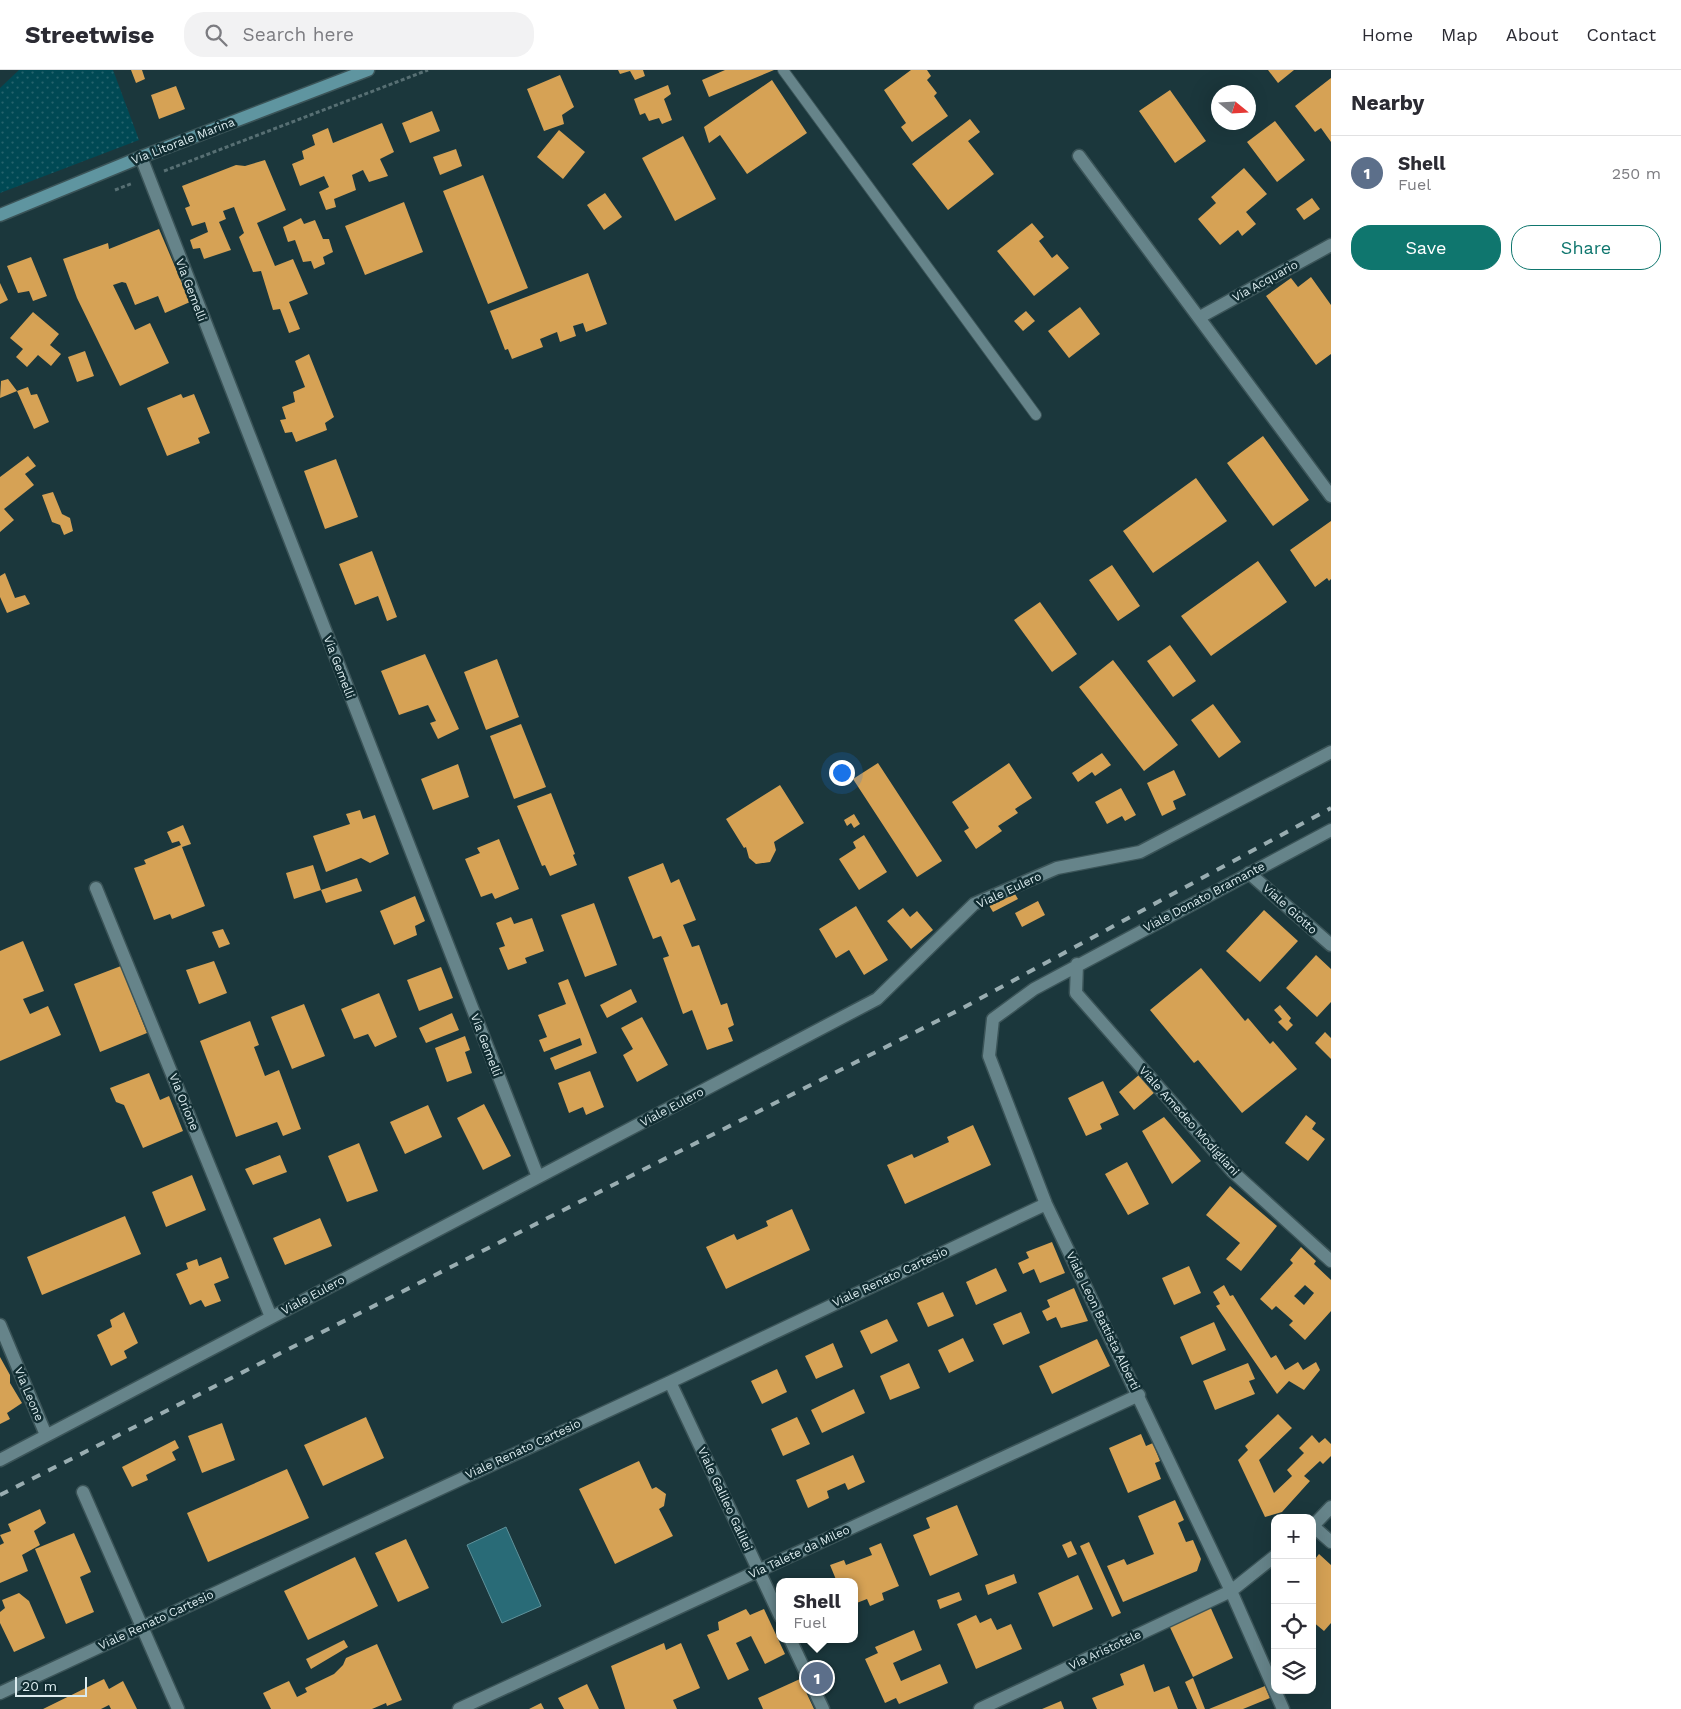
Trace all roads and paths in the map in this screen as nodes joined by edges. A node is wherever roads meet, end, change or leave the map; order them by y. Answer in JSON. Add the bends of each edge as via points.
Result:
{"nodes":[{"id":1,"x":368,"y":70,"type":"edge"},
{"id":2,"x":428,"y":70,"type":"edge"},
{"id":3,"x":783,"y":70,"type":"edge"},
{"id":4,"x":1079,"y":156,"type":"dead end"},
{"id":5,"x":141,"y":157,"type":"junction"},
{"id":6,"x":147,"y":178,"type":"junction"},
{"id":7,"x":110,"y":192,"type":"dead end"},
{"id":8,"x":0,"y":215,"type":"edge"},
{"id":9,"x":1331,"y":245,"type":"edge"},
{"id":10,"x":1200,"y":317,"type":"junction"},
{"id":11,"x":1036,"y":414,"type":"dead end"},
{"id":12,"x":1331,"y":496,"type":"edge"},
{"id":13,"x":1331,"y":752,"type":"edge"},
{"id":14,"x":1331,"y":830,"type":"edge"},
{"id":15,"x":1249,"y":873,"type":"junction"},
{"id":16,"x":96,"y":888,"type":"dead end"},
{"id":17,"x":1331,"y":945,"type":"edge"},
{"id":18,"x":1077,"y":964,"type":"junction"},
{"id":19,"x":538,"y":1177,"type":"junction"},
{"id":20,"x":1046,"y":1204,"type":"junction"},
{"id":21,"x":1331,"y":1261,"type":"edge"},
{"id":22,"x":272,"y":1317,"type":"junction"},
{"id":23,"x":0,"y":1325,"type":"edge"},
{"id":24,"x":670,"y":1382,"type":"junction"},
{"id":25,"x":1139,"y":1395,"type":"junction"},
{"id":26,"x":46,"y":1435,"type":"junction"},
{"id":27,"x":0,"y":1460,"type":"edge"},
{"id":28,"x":83,"y":1492,"type":"dead end"},
{"id":29,"x":1331,"y":1506,"type":"edge"},
{"id":30,"x":1316,"y":1523,"type":"edge"},
{"id":31,"x":1316,"y":1530,"type":"edge"},
{"id":32,"x":1331,"y":1542,"type":"edge"},
{"id":33,"x":1271,"y":1559,"type":"edge"},
{"id":34,"x":759,"y":1570,"type":"junction"},
{"id":35,"x":1231,"y":1591,"type":"junction"},
{"id":36,"x":776,"y":1607,"type":"edge"},
{"id":37,"x":143,"y":1626,"type":"junction"},
{"id":38,"x":792,"y":1643,"type":"edge"},
{"id":39,"x":0,"y":1692,"type":"edge"},
{"id":40,"x":178,"y":1709,"type":"edge"},
{"id":41,"x":459,"y":1709,"type":"edge"},
{"id":42,"x":822,"y":1709,"type":"edge"},
{"id":43,"x":980,"y":1709,"type":"edge"},
{"id":44,"x":1283,"y":1709,"type":"edge"}],
"edges":[{"from":1,"to":5,"type":"street","name":"Via Litorale Marina"},
{"from":2,"to":6,"type":"path"},
{"from":3,"to":11,"type":"lane"},
{"from":4,"to":10,"type":"street"},
{"from":5,"to":6,"type":"street","name":"Via Gemelli"},
{"from":5,"to":8,"type":"street","name":"Via Litorale Marina"},
{"from":6,"to":7,"type":"path"},
{"from":6,"to":19,"type":"street","name":"Via Gemelli"},
{"from":9,"to":10,"type":"street","name":"Via Acquario"},
{"from":10,"to":12,"type":"street"},
{"from":13,"to":19,"type":"street","name":"Viale Eulero","via":[[1140,852],[1056,868],[974,904],[877,999]]},
{"from":14,"to":15,"type":"street","name":"Viale Donato Bramante"},
{"from":15,"to":17,"type":"street","name":"Viale Giotto"},
{"from":15,"to":18,"type":"street","name":"Viale Donato Bramante"},
{"from":16,"to":22,"type":"street","name":"Via Orione"},
{"from":18,"to":20,"type":"street","name":"Viale Leon Battista Alberti","via":[[992,1019],[989,1056]]},
{"from":18,"to":21,"type":"street","name":"Viale Amedeo Modigliani","via":[[1076,993],[1232,1172]]},
{"from":19,"to":22,"type":"street","name":"Viale Eulero"},
{"from":20,"to":24,"type":"street","name":"Viale Renato Cartesio"},
{"from":20,"to":25,"type":"street","name":"Viale Leon Battista Alberti"},
{"from":22,"to":26,"type":"street","name":"Viale Eulero"},
{"from":23,"to":26,"type":"street","name":"Via Leone"},
{"from":24,"to":34,"type":"street","name":"Viale Galileo Galilei"},
{"from":24,"to":37,"type":"street","name":"Viale Renato Cartesio"},
{"from":25,"to":34,"type":"street","name":"Via Talete da Mileo"},
{"from":25,"to":35,"type":"street","name":"Viale Leon Battista Alberti"},
{"from":26,"to":27,"type":"street","name":"Viale Eulero"},
{"from":28,"to":37,"type":"street"},
{"from":29,"to":30,"type":"street"},
{"from":31,"to":32,"type":"street"},
{"from":33,"to":35,"type":"street","name":"Via Aristotele"},
{"from":34,"to":36,"type":"street","name":"Viale Galileo Galilei"},
{"from":34,"to":41,"type":"street","name":"Via Talete da Mileo"},
{"from":35,"to":43,"type":"street","name":"Via Aristotele"},
{"from":35,"to":44,"type":"street","name":"Viale Leon Battista Alberti"},
{"from":37,"to":39,"type":"street","name":"Viale Renato Cartesio"},
{"from":37,"to":40,"type":"street"},
{"from":38,"to":42,"type":"street"}]}
